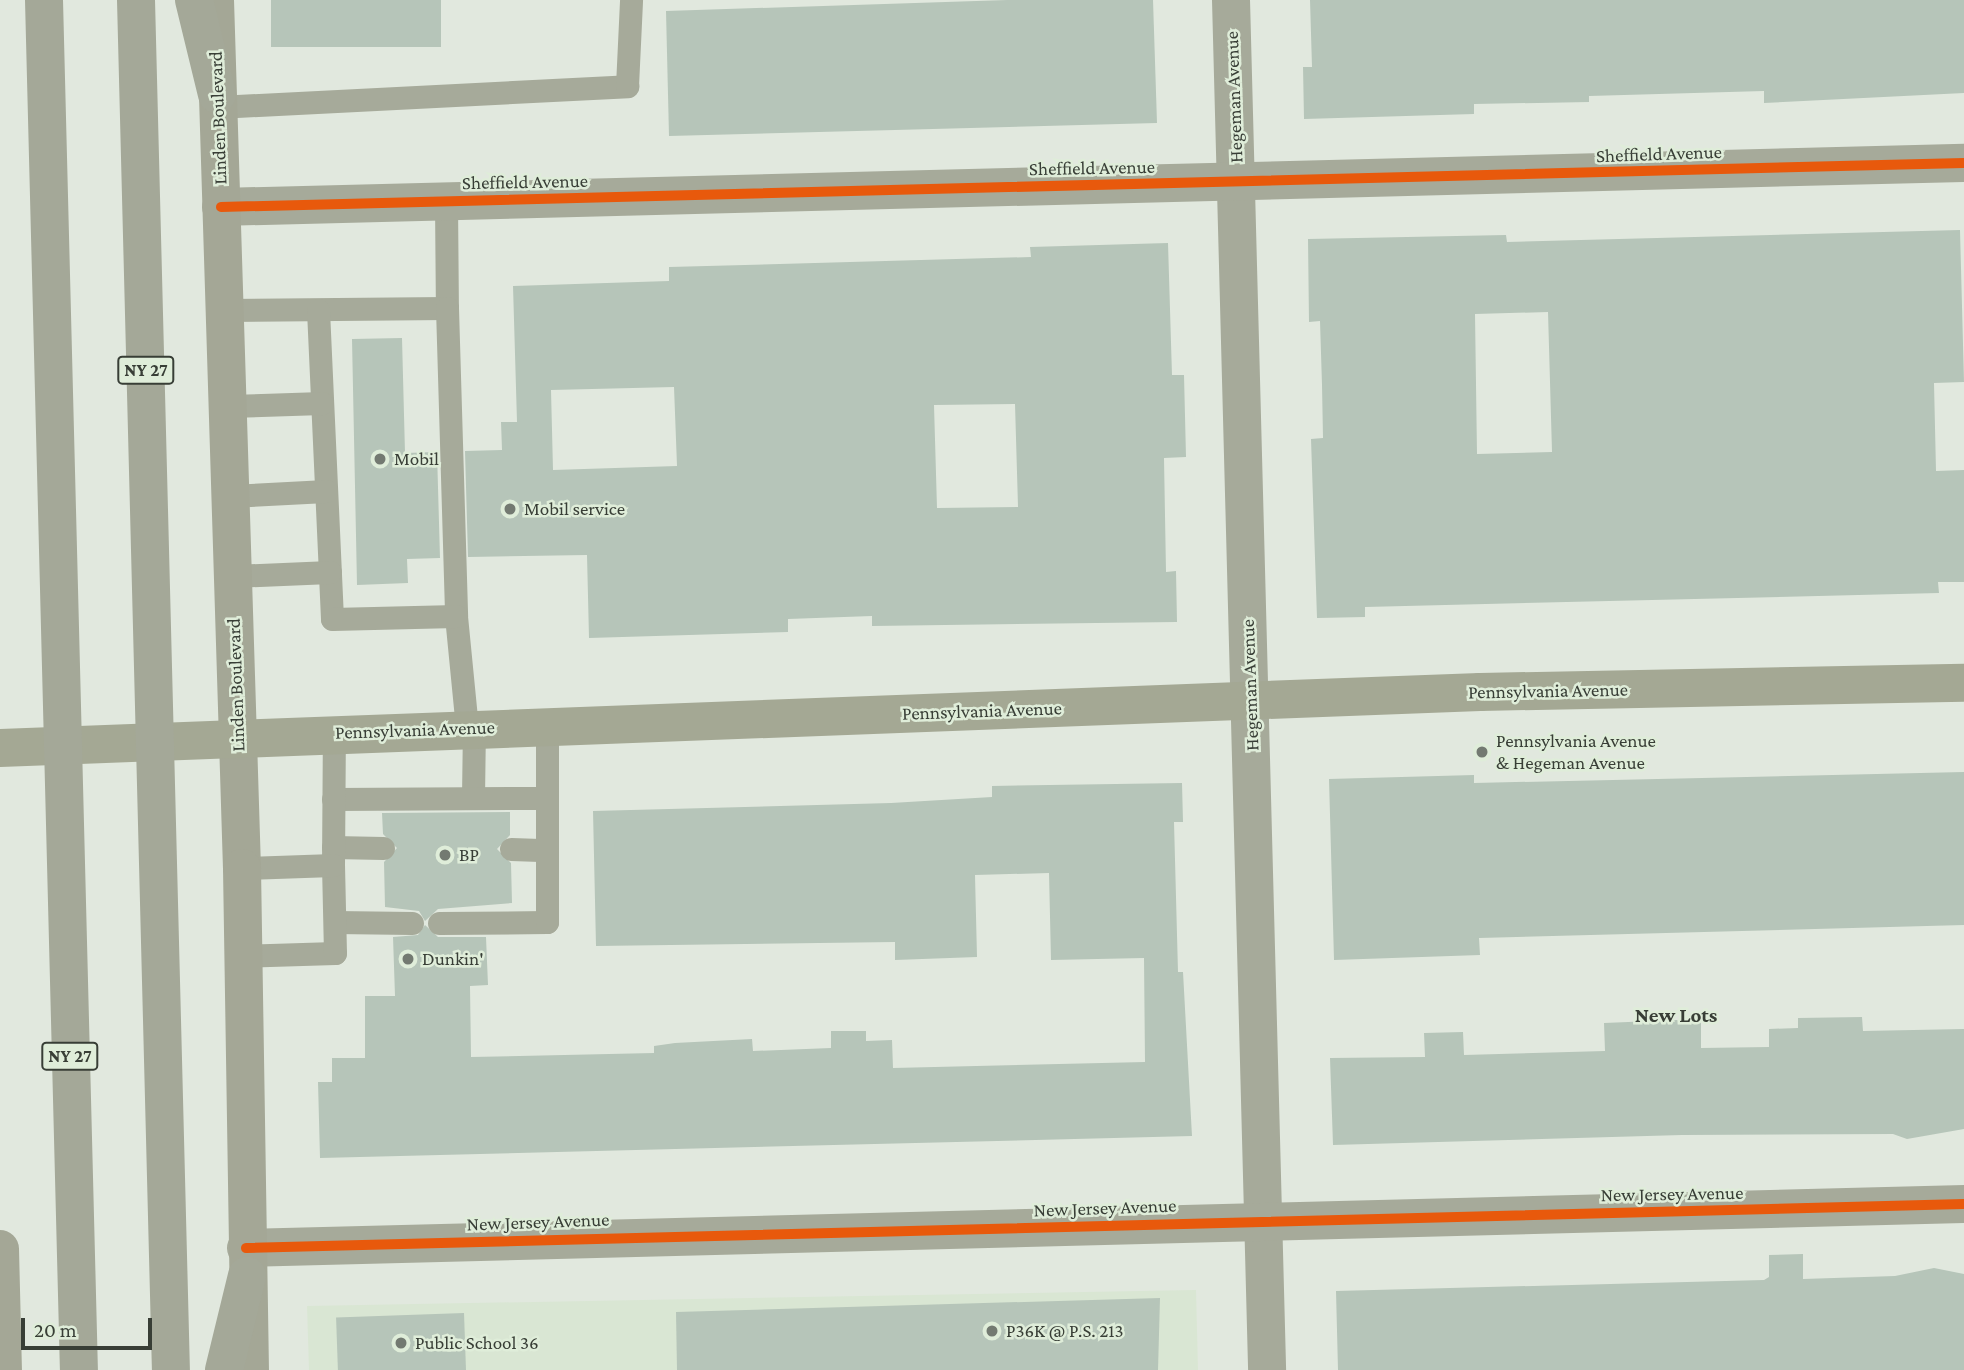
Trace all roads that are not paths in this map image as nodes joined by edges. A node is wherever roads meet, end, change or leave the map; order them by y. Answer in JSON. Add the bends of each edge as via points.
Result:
{"nodes":[{"id":1,"x":44,"y":0,"type":"edge"},
{"id":2,"x":136,"y":0,"type":"edge"},
{"id":3,"x":194,"y":0,"type":"edge"},
{"id":4,"x":215,"y":0,"type":"edge"},
{"id":5,"x":631,"y":0,"type":"edge"},
{"id":6,"x":1231,"y":0,"type":"edge"},
{"id":7,"x":218,"y":101,"type":"junction"},
{"id":8,"x":1964,"y":163,"type":"edge"},
{"id":9,"x":1236,"y":182,"type":"junction"},
{"id":10,"x":446,"y":202,"type":"junction"},
{"id":11,"x":221,"y":207,"type":"junction"},
{"id":12,"x":447,"y":308,"type":"junction"},
{"id":13,"x":224,"y":310,"type":"junction"},
{"id":14,"x":318,"y":310,"type":"junction"},
{"id":15,"x":322,"y":402,"type":"junction"},
{"id":16,"x":228,"y":405,"type":"junction"},
{"id":17,"x":326,"y":491,"type":"junction"},
{"id":18,"x":230,"y":496,"type":"junction"},
{"id":19,"x":330,"y":572,"type":"junction"},
{"id":20,"x":233,"y":576,"type":"junction"},
{"id":21,"x":456,"y":616,"type":"junction"},
{"id":22,"x":1964,"y":683,"type":"edge"},
{"id":23,"x":1250,"y":701,"type":"junction"},
{"id":24,"x":547,"y":727,"type":"junction"},
{"id":25,"x":471,"y":728,"type":"junction"},
{"id":26,"x":334,"y":733,"type":"junction"},
{"id":27,"x":238,"y":736,"type":"junction"},
{"id":28,"x":156,"y":739,"type":"junction"},
{"id":29,"x":62,"y":742,"type":"junction"},
{"id":30,"x":0,"y":748,"type":"edge"},
{"id":31,"x":473,"y":797,"type":"junction"},
{"id":32,"x":547,"y":798,"type":"junction"},
{"id":33,"x":333,"y":799,"type":"junction"},
{"id":34,"x":383,"y":848,"type":"dead end"},
{"id":35,"x":511,"y":849,"type":"dead end"},
{"id":36,"x":547,"y":850,"type":"junction"},
{"id":37,"x":333,"y":856,"type":"junction"},
{"id":38,"x":242,"y":868,"type":"junction"},
{"id":39,"x":335,"y":922,"type":"junction"},
{"id":40,"x":412,"y":923,"type":"dead end"},
{"id":41,"x":439,"y":923,"type":"dead end"},
{"id":42,"x":240,"y":956,"type":"junction"},
{"id":43,"x":1964,"y":1204,"type":"edge"},
{"id":44,"x":1263,"y":1221,"type":"junction"},
{"id":45,"x":0,"y":1252,"type":"edge"},
{"id":46,"x":247,"y":1262,"type":"junction"},
{"id":47,"x":3,"y":1370,"type":"edge"},
{"id":48,"x":79,"y":1370,"type":"edge"},
{"id":49,"x":171,"y":1370,"type":"edge"},
{"id":50,"x":224,"y":1370,"type":"edge"},
{"id":51,"x":250,"y":1370,"type":"edge"},
{"id":52,"x":1267,"y":1370,"type":"edge"}],
"edges":[{"from":1,"to":29,"type":"highway","number":"NY 27"},
{"from":2,"to":28,"type":"highway","number":"NY 27"},
{"from":3,"to":7,"type":"highway"},
{"from":4,"to":7,"type":"street","name":"Linden Boulevard"},
{"from":5,"to":7,"type":"lane","via":[[627,86]]},
{"from":6,"to":9,"type":"street","name":"Hegeman Avenue"},
{"from":7,"to":11,"type":"street","name":"Linden Boulevard"},
{"from":8,"to":9,"type":"street","name":"Sheffield Avenue"},
{"from":9,"to":10,"type":"street","name":"Sheffield Avenue"},
{"from":9,"to":23,"type":"street","name":"Hegeman Avenue"},
{"from":10,"to":11,"type":"street","name":"Sheffield Avenue"},
{"from":10,"to":12,"type":"lane"},
{"from":11,"to":13,"type":"street","name":"Linden Boulevard"},
{"from":12,"to":14,"type":"lane"},
{"from":12,"to":21,"type":"lane"},
{"from":13,"to":14,"type":"lane"},
{"from":13,"to":16,"type":"street","name":"Linden Boulevard"},
{"from":14,"to":15,"type":"lane"},
{"from":15,"to":16,"type":"lane"},
{"from":15,"to":17,"type":"lane"},
{"from":16,"to":18,"type":"street","name":"Linden Boulevard"},
{"from":17,"to":18,"type":"lane"},
{"from":17,"to":19,"type":"lane"},
{"from":18,"to":20,"type":"street","name":"Linden Boulevard"},
{"from":19,"to":20,"type":"lane"},
{"from":19,"to":21,"type":"lane","via":[[332,619]]},
{"from":20,"to":27,"type":"street","name":"Linden Boulevard"},
{"from":21,"to":25,"type":"lane"},
{"from":22,"to":23,"type":"main road","name":"Pennsylvania Avenue"},
{"from":23,"to":24,"type":"main road","name":"Pennsylvania Avenue"},
{"from":23,"to":44,"type":"street","name":"Hegeman Avenue"},
{"from":24,"to":25,"type":"main road","name":"Pennsylvania Avenue"},
{"from":24,"to":32,"type":"lane"},
{"from":25,"to":26,"type":"main road","name":"Pennsylvania Avenue"},
{"from":25,"to":31,"type":"lane"},
{"from":26,"to":27,"type":"main road","name":"Pennsylvania Avenue"},
{"from":26,"to":33,"type":"lane"},
{"from":27,"to":28,"type":"main road","name":"Pennsylvania Avenue"},
{"from":27,"to":38,"type":"street","name":"Linden Boulevard"},
{"from":28,"to":29,"type":"main road","name":"Pennsylvania Avenue"},
{"from":28,"to":49,"type":"highway","number":"NY 27"},
{"from":29,"to":30,"type":"main road","name":"Pennsylvania Avenue"},
{"from":29,"to":48,"type":"highway","number":"NY 27"},
{"from":31,"to":32,"type":"lane"},
{"from":31,"to":33,"type":"lane"},
{"from":32,"to":36,"type":"lane"},
{"from":33,"to":37,"type":"lane"},
{"from":34,"to":37,"type":"lane"},
{"from":35,"to":36,"type":"lane"},
{"from":36,"to":41,"type":"lane","via":[[547,922]]},
{"from":37,"to":38,"type":"lane"},
{"from":37,"to":39,"type":"lane"},
{"from":38,"to":42,"type":"street","name":"Linden Boulevard"},
{"from":39,"to":40,"type":"lane"},
{"from":39,"to":42,"type":"lane","via":[[335,953]]},
{"from":42,"to":46,"type":"street","name":"Linden Boulevard"},
{"from":43,"to":44,"type":"street","name":"New Jersey Avenue"},
{"from":44,"to":46,"type":"street","name":"New Jersey Avenue"},
{"from":44,"to":52,"type":"street","name":"Hegeman Avenue"},
{"from":45,"to":47,"type":"street"},
{"from":46,"to":50,"type":"highway"},
{"from":46,"to":51,"type":"street","name":"Linden Boulevard"}]}
